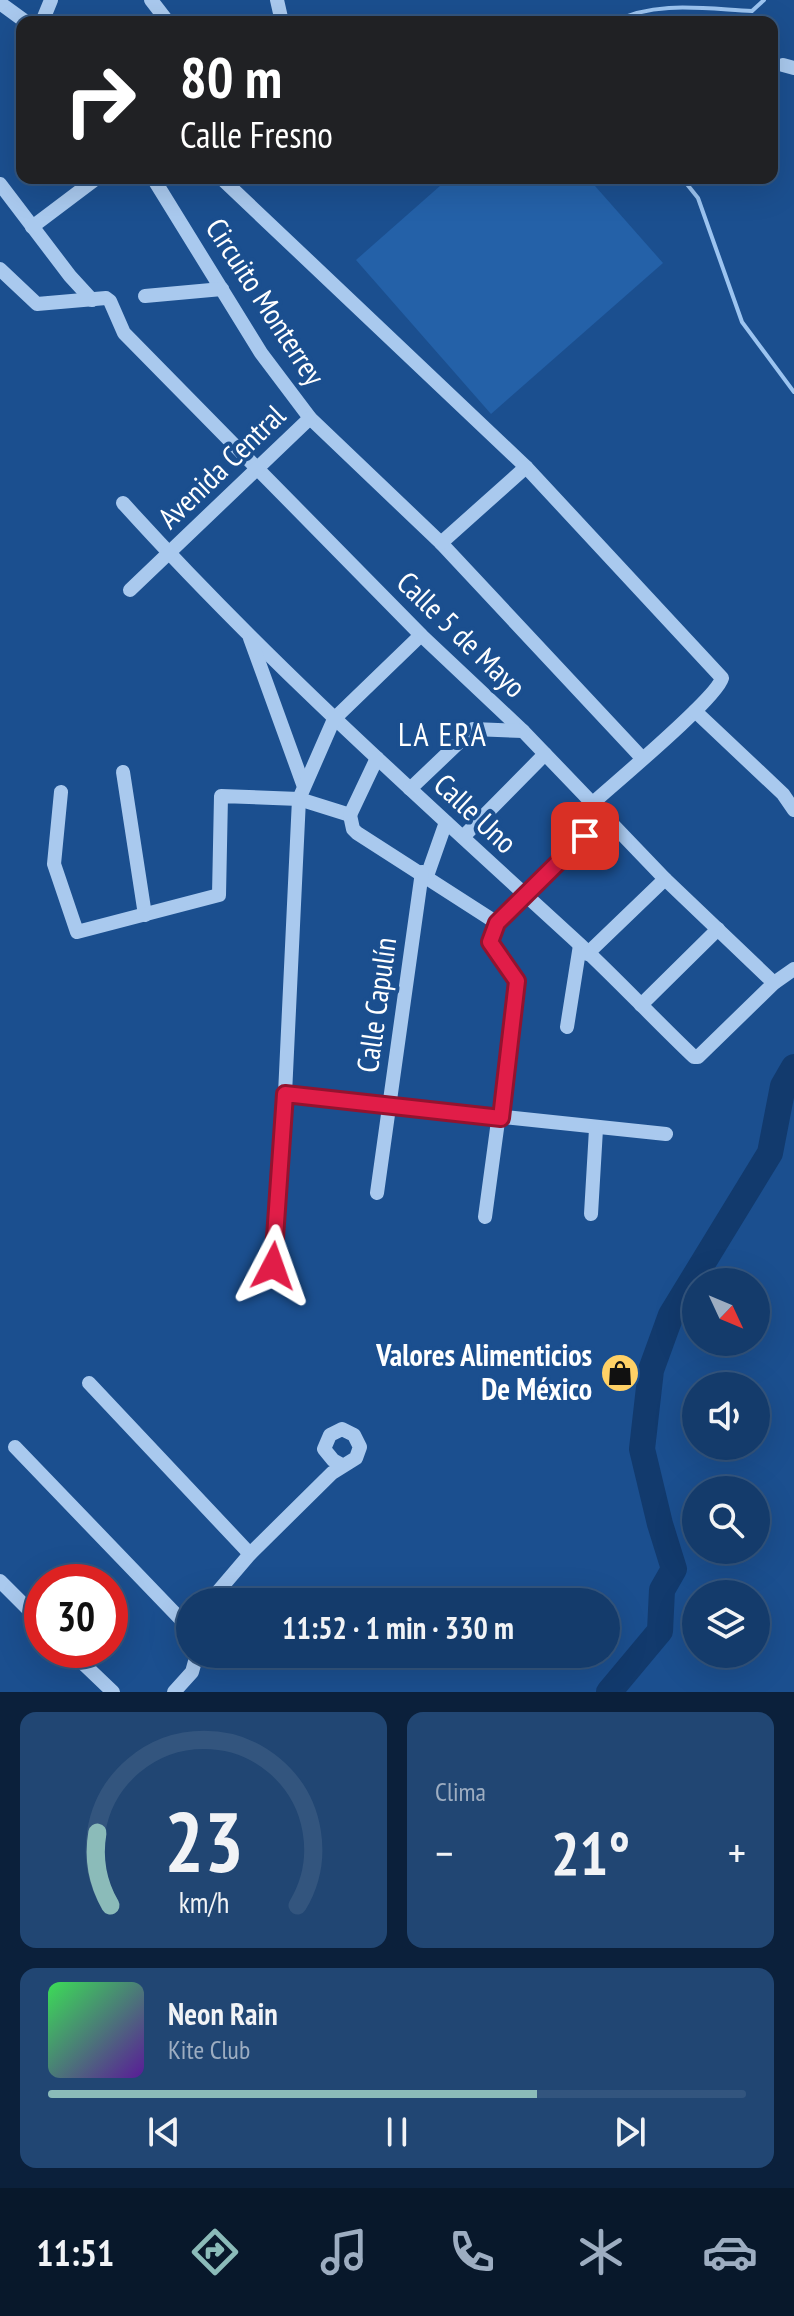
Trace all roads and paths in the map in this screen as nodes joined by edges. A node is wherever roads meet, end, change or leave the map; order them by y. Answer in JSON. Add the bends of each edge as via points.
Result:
{"nodes":[{"id":1,"x":151,"y":0,"type":"edge"},
{"id":2,"x":0,"y":3,"type":"edge"},
{"id":3,"x":18,"y":16,"type":"edge"},
{"id":4,"x":163,"y":16,"type":"edge"},
{"id":5,"x":0,"y":184,"type":"edge"},
{"id":6,"x":89,"y":184,"type":"edge"},
{"id":7,"x":159,"y":184,"type":"edge"},
{"id":8,"x":227,"y":184,"type":"edge"},
{"id":9,"x":32,"y":227,"type":"junction"},
{"id":10,"x":0,"y":269,"type":"edge"},
{"id":11,"x":222,"y":289,"type":"junction"},
{"id":12,"x":145,"y":296,"type":"dead end"},
{"id":13,"x":99,"y":299,"type":"junction"},
{"id":14,"x":310,"y":418,"type":"junction"},
{"id":15,"x":526,"y":467,"type":"junction"},
{"id":16,"x":259,"y":470,"type":"junction"},
{"id":17,"x":123,"y":503,"type":"dead end"},
{"id":18,"x":441,"y":543,"type":"junction"},
{"id":19,"x":169,"y":554,"type":"junction"},
{"id":20,"x":130,"y":590,"type":"dead end"},
{"id":21,"x":248,"y":633,"type":"junction"},
{"id":22,"x":421,"y":635,"type":"junction"},
{"id":23,"x":695,"y":711,"type":"junction"},
{"id":24,"x":334,"y":719,"type":"junction"},
{"id":25,"x":523,"y":731,"type":"junction"},
{"id":26,"x":545,"y":754,"type":"junction"},
{"id":27,"x":377,"y":758,"type":"junction"},
{"id":28,"x":642,"y":758,"type":"junction"},
{"id":29,"x":123,"y":772,"type":"dead end"},
{"id":30,"x":410,"y":789,"type":"junction"},
{"id":31,"x":301,"y":791,"type":"junction"},
{"id":32,"x":61,"y":792,"type":"dead end"},
{"id":33,"x":594,"y":802,"type":"junction"},
{"id":34,"x":794,"y":810,"type":"edge"},
{"id":35,"x":350,"y":815,"type":"junction"},
{"id":36,"x":605,"y":816,"type":"junction"},
{"id":37,"x":446,"y":822,"type":"junction"},
{"id":38,"x":463,"y":837,"type":"junction"},
{"id":39,"x":424,"y":874,"type":"junction"},
{"id":40,"x":665,"y":879,"type":"junction"},
{"id":41,"x":525,"y":897,"type":"junction"},
{"id":42,"x":145,"y":915,"type":"junction"},
{"id":43,"x":497,"y":923,"type":"junction"},
{"id":44,"x":718,"y":929,"type":"junction"},
{"id":45,"x":584,"y":949,"type":"junction"},
{"id":46,"x":794,"y":969,"type":"edge"},
{"id":47,"x":774,"y":983,"type":"junction"},
{"id":48,"x":641,"y":1005,"type":"junction"},
{"id":49,"x":567,"y":1027,"type":"dead end"},
{"id":50,"x":285,"y":1094,"type":"junction"},
{"id":51,"x":389,"y":1107,"type":"junction"},
{"id":52,"x":501,"y":1118,"type":"junction"},
{"id":53,"x":596,"y":1129,"type":"junction"},
{"id":54,"x":666,"y":1134,"type":"dead end"},
{"id":55,"x":377,"y":1193,"type":"dead end"},
{"id":56,"x":591,"y":1214,"type":"dead end"},
{"id":57,"x":485,"y":1217,"type":"dead end"},
{"id":58,"x":273,"y":1266,"type":"dead end"},
{"id":59,"x":89,"y":1383,"type":"dead end"},
{"id":60,"x":15,"y":1447,"type":"dead end"},
{"id":61,"x":342,"y":1465,"type":"dead end"},
{"id":62,"x":250,"y":1554,"type":"junction"},
{"id":63,"x":0,"y":1581,"type":"edge"},
{"id":64,"x":221,"y":1588,"type":"edge"},
{"id":65,"x":24,"y":1605,"type":"edge"},
{"id":66,"x":176,"y":1614,"type":"edge"},
{"id":67,"x":88,"y":1668,"type":"edge"},
{"id":68,"x":193,"y":1668,"type":"edge"},
{"id":69,"x":179,"y":1691,"type":"edge"},
{"id":70,"x":113,"y":1692,"type":"edge"}],
"edges":[{"from":1,"to":4,"type":"street"},
{"from":2,"to":3,"type":"street"},
{"from":5,"to":9,"type":"street","name":"Calle 5 de Mayo"},
{"from":6,"to":9,"type":"street"},
{"from":7,"to":11,"type":"street","name":"Circuito Monterrey"},
{"from":8,"to":15,"type":"street","name":"Circuito Monterrey"},
{"from":9,"to":13,"type":"street","name":"Calle 5 de Mayo"},
{"from":10,"to":13,"type":"street","via":[[37,304]]},
{"from":11,"to":12,"type":"street"},
{"from":11,"to":14,"type":"street","name":"Circuito Monterrey"},
{"from":13,"to":16,"type":"street","name":"Calle 5 de Mayo","via":[[114,309],[124,333]]},
{"from":14,"to":16,"type":"street","name":"Avenida Central"},
{"from":14,"to":18,"type":"street","name":"Circuito Monterrey"},
{"from":15,"to":18,"type":"street"},
{"from":15,"to":23,"type":"street","name":"Circuito Monterrey","via":[[722,678]]},
{"from":16,"to":19,"type":"street","name":"Avenida Central"},
{"from":16,"to":22,"type":"street","name":"Calle 5 de Mayo"},
{"from":17,"to":19,"type":"street","name":"Calle Uno"},
{"from":18,"to":28,"type":"street","name":"Circuito Monterrey"},
{"from":19,"to":20,"type":"street","name":"Avenida Central"},
{"from":19,"to":21,"type":"street","name":"Calle Uno"},
{"from":21,"to":24,"type":"street","name":"Calle Uno"},
{"from":21,"to":31,"type":"street"},
{"from":22,"to":24,"type":"street"},
{"from":22,"to":25,"type":"street","name":"Calle 5 de Mayo"},
{"from":23,"to":28,"type":"street","name":"Circuito Monterrey"},
{"from":23,"to":34,"type":"street"},
{"from":24,"to":27,"type":"street","name":"Calle Uno"},
{"from":24,"to":31,"type":"street"},
{"from":25,"to":26,"type":"street","name":"Calle 5 de Mayo"},
{"from":25,"to":30,"type":"street","via":[[473,729]]},
{"from":26,"to":33,"type":"street","name":"Calle 5 de Mayo"},
{"from":26,"to":38,"type":"street"},
{"from":27,"to":30,"type":"street","name":"Calle Uno"},
{"from":27,"to":35,"type":"street"},
{"from":28,"to":33,"type":"street","name":"Circuito Monterrey"},
{"from":29,"to":42,"type":"street"},
{"from":30,"to":37,"type":"street","name":"Calle Uno"},
{"from":31,"to":35,"type":"street"},
{"from":31,"to":42,"type":"street","via":[[221,796],[219,895]]},
{"from":31,"to":50,"type":"street"},
{"from":32,"to":42,"type":"street","via":[[54,864],[77,932]]},
{"from":33,"to":36,"type":"street","name":"Calle 5 de Mayo"},
{"from":35,"to":39,"type":"street","via":[[357,833]]},
{"from":36,"to":40,"type":"street","name":"Calle 5 de Mayo"},
{"from":36,"to":41,"type":"street"},
{"from":37,"to":38,"type":"street","name":"Calle Uno"},
{"from":37,"to":39,"type":"street","name":"Calle Capulín"},
{"from":38,"to":41,"type":"street","name":"Calle Uno"},
{"from":39,"to":43,"type":"street"},
{"from":39,"to":51,"type":"street","name":"Calle Capulín"},
{"from":40,"to":44,"type":"street","name":"Calle 5 de Mayo"},
{"from":40,"to":45,"type":"street"},
{"from":41,"to":43,"type":"street"},
{"from":41,"to":45,"type":"street","name":"Calle Uno"},
{"from":43,"to":52,"type":"street","via":[[491,946],[517,981]]},
{"from":44,"to":47,"type":"street","name":"Calle 5 de Mayo"},
{"from":44,"to":48,"type":"street"},
{"from":45,"to":48,"type":"street","name":"Calle Uno"},
{"from":45,"to":49,"type":"street"},
{"from":46,"to":47,"type":"street"},
{"from":47,"to":48,"type":"street","name":"Calle Uno","via":[[698,1057]]},
{"from":50,"to":51,"type":"street"},
{"from":50,"to":58,"type":"street"},
{"from":51,"to":52,"type":"street"},
{"from":51,"to":55,"type":"street","name":"Calle Capulín"},
{"from":52,"to":53,"type":"street"},
{"from":52,"to":57,"type":"street"},
{"from":53,"to":54,"type":"street"},
{"from":53,"to":56,"type":"street"},
{"from":59,"to":62,"type":"street"},
{"from":60,"to":66,"type":"street"},
{"from":61,"to":62,"type":"street"},
{"from":62,"to":64,"type":"street"},
{"from":63,"to":65,"type":"street"},
{"from":67,"to":70,"type":"street"},
{"from":68,"to":69,"type":"street"}]}
